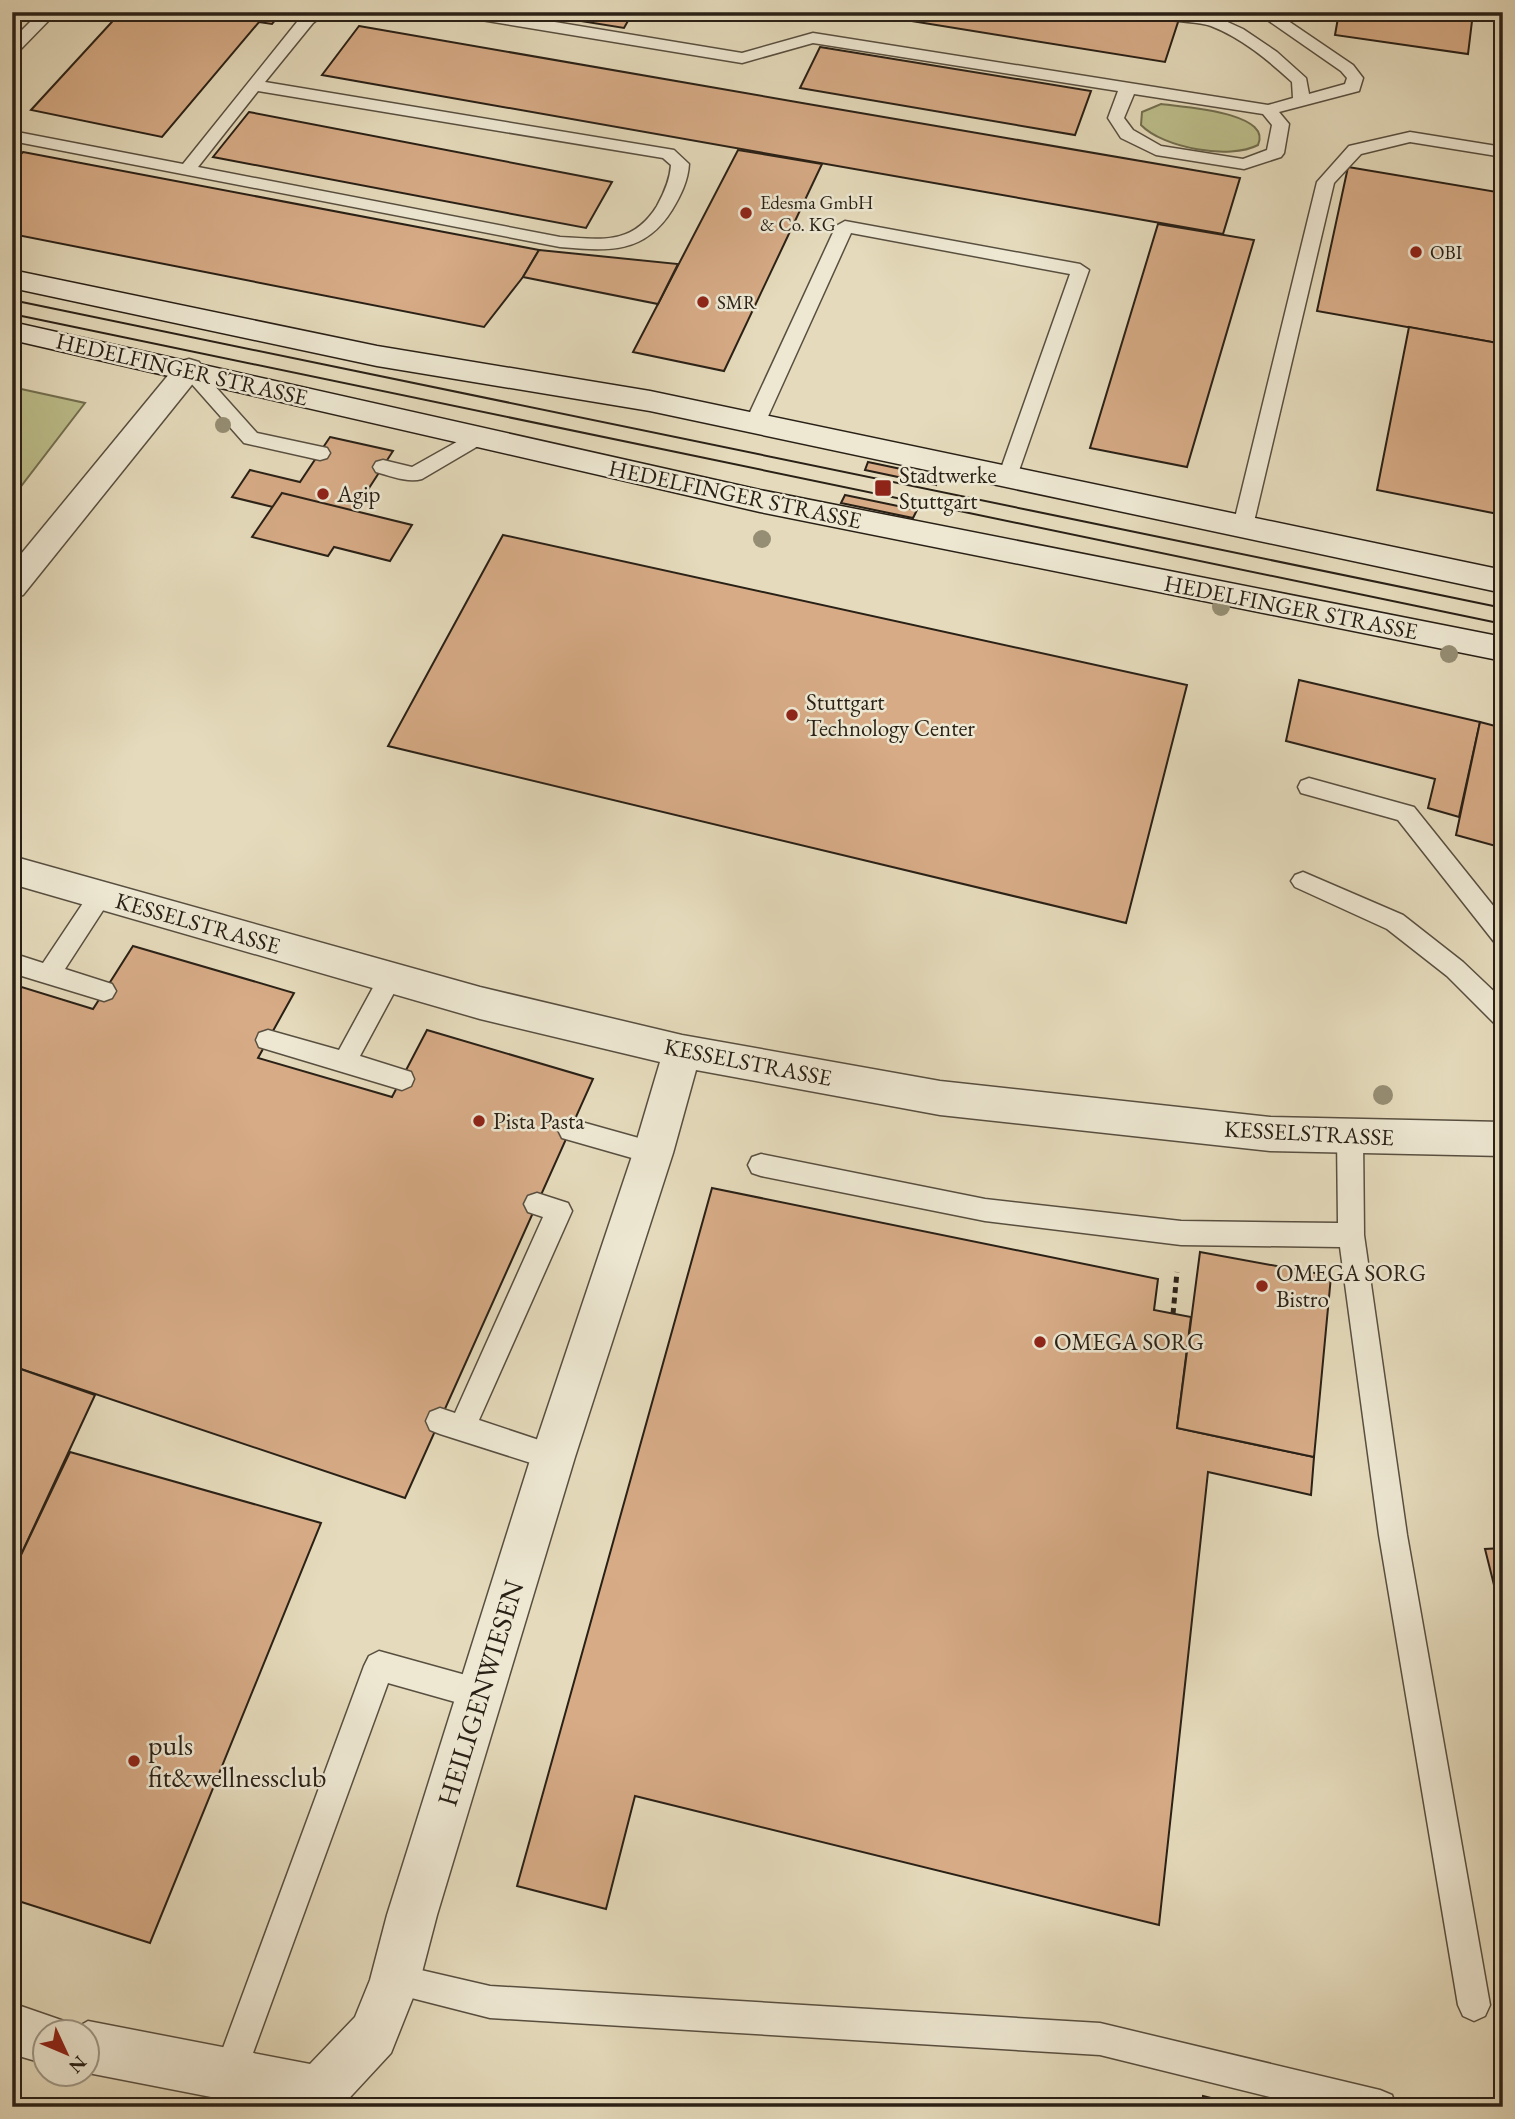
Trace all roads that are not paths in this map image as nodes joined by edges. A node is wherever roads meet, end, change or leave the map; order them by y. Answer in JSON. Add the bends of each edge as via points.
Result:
{"nodes":[{"id":1,"x":48,"y":12,"type":"edge"},
{"id":2,"x":319,"y":12,"type":"edge"},
{"id":3,"x":463,"y":12,"type":"edge"},
{"id":4,"x":1161,"y":12,"type":"edge"},
{"id":5,"x":1264,"y":12,"type":"edge"},
{"id":6,"x":12,"y":49,"type":"edge"},
{"id":7,"x":254,"y":85,"type":"junction"},
{"id":8,"x":1128,"y":88,"type":"junction"},
{"id":9,"x":1301,"y":102,"type":"junction"},
{"id":10,"x":1268,"y":110,"type":"junction"},
{"id":11,"x":12,"y":136,"type":"edge"},
{"id":12,"x":1503,"y":152,"type":"edge"},
{"id":13,"x":187,"y":170,"type":"junction"},
{"id":14,"x":12,"y":279,"type":"edge"},
{"id":15,"x":12,"y":331,"type":"edge"},
{"id":16,"x":189,"y":369,"type":"junction"},
{"id":17,"x":755,"y":424,"type":"junction"},
{"id":18,"x":478,"y":436,"type":"junction"},
{"id":19,"x":320,"y":453,"type":"dead end"},
{"id":20,"x":383,"y":467,"type":"dead end"},
{"id":21,"x":1008,"y":477,"type":"junction"},
{"id":22,"x":1243,"y":526,"type":"junction"},
{"id":23,"x":1503,"y":582,"type":"edge"},
{"id":24,"x":12,"y":587,"type":"edge"},
{"id":25,"x":1503,"y":649,"type":"edge"},
{"id":26,"x":1309,"y":787,"type":"dead end"},
{"id":27,"x":12,"y":870,"type":"edge"},
{"id":28,"x":1303,"y":881,"type":"dead end"},
{"id":29,"x":101,"y":895,"type":"junction"},
{"id":30,"x":1503,"y":936,"type":"edge"},
{"id":31,"x":12,"y":963,"type":"edge"},
{"id":32,"x":49,"y":974,"type":"junction"},
{"id":33,"x":390,"y":978,"type":"junction"},
{"id":34,"x":104,"y":991,"type":"dead end"},
{"id":35,"x":1503,"y":1016,"type":"edge"},
{"id":36,"x":268,"y":1040,"type":"dead end"},
{"id":37,"x":682,"y":1051,"type":"junction"},
{"id":38,"x":345,"y":1062,"type":"junction"},
{"id":39,"x":401,"y":1079,"type":"dead end"},
{"id":40,"x":571,"y":1130,"type":"dead end"},
{"id":41,"x":1350,"y":1136,"type":"junction"},
{"id":42,"x":1503,"y":1139,"type":"edge"},
{"id":43,"x":653,"y":1153,"type":"junction"},
{"id":44,"x":761,"y":1165,"type":"dead end"},
{"id":45,"x":537,"y":1204,"type":"dead end"},
{"id":46,"x":1351,"y":1234,"type":"junction"},
{"id":47,"x":553,"y":1457,"type":"junction"},
{"id":48,"x":480,"y":1694,"type":"junction"},
{"id":49,"x":395,"y":1980,"type":"junction"},
{"id":50,"x":1474,"y":2005,"type":"dead end"},
{"id":51,"x":12,"y":2028,"type":"edge"},
{"id":52,"x":32,"y":2034,"type":"edge"},
{"id":53,"x":102,"y":2050,"type":"edge"},
{"id":54,"x":229,"y":2075,"type":"junction"},
{"id":55,"x":1380,"y":2107,"type":"edge"}],
"edges":[{"from":1,"to":6,"type":"lane"},
{"from":2,"to":7,"type":"lane","via":[[307,20]]},
{"from":3,"to":8,"type":"lane","via":[[743,58],[813,38]]},
{"from":4,"to":9,"type":"lane","via":[[1216,22],[1254,44],[1300,81]]},
{"from":5,"to":9,"type":"lane","via":[[1355,78],[1353,87]]},
{"from":7,"to":13,"type":"lane"},
{"from":7,"to":13,"type":"lane","via":[[668,153],[681,164],[680,177],[657,222],[618,245],[560,242]]},
{"from":8,"to":10,"type":"lane"},
{"from":8,"to":10,"type":"lane","via":[[1116,118],[1128,134],[1156,150],[1244,164],[1275,153],[1281,124]]},
{"from":9,"to":10,"type":"lane"},
{"from":11,"to":13,"type":"lane"},
{"from":12,"to":22,"type":"lane","via":[[1410,137],[1355,149],[1326,181]]},
{"from":14,"to":17,"type":"street","via":[[377,356],[650,401]]},
{"from":15,"to":16,"type":"street","name":"HEDELFINGER STRASSE"},
{"from":16,"to":18,"type":"street","name":"HEDELFINGER STRASSE"},
{"from":16,"to":19,"type":"lane","via":[[251,438]]},
{"from":16,"to":24,"type":"street"},
{"from":17,"to":21,"type":"street"},
{"from":17,"to":21,"type":"lane","via":[[845,226],[1080,270]]},
{"from":18,"to":20,"type":"lane","via":[[415,474]]},
{"from":18,"to":25,"type":"street","name":"HEDELFINGER STRASSE","via":[[1075,566]]},
{"from":21,"to":22,"type":"street"},
{"from":22,"to":23,"type":"street"},
{"from":26,"to":30,"type":"lane","via":[[1406,813]]},
{"from":27,"to":29,"type":"street","name":"KESSELSTRASSE"},
{"from":28,"to":35,"type":"lane","via":[[1395,922],[1455,969]]},
{"from":29,"to":32,"type":"lane"},
{"from":29,"to":33,"type":"street","name":"KESSELSTRASSE"},
{"from":31,"to":32,"type":"lane"},
{"from":32,"to":34,"type":"lane"},
{"from":33,"to":37,"type":"street","name":"KESSELSTRASSE"},
{"from":33,"to":38,"type":"lane"},
{"from":36,"to":38,"type":"lane"},
{"from":37,"to":41,"type":"street","name":"KESSELSTRASSE","via":[[940,1098],[1270,1135]]},
{"from":37,"to":43,"type":"street","name":"HEILIGENWIESEN"},
{"from":38,"to":39,"type":"lane"},
{"from":40,"to":43,"type":"lane"},
{"from":41,"to":42,"type":"street","name":"KESSELSTRASSE"},
{"from":41,"to":46,"type":"lane"},
{"from":43,"to":47,"type":"street","name":"HEILIGENWIESEN"},
{"from":44,"to":46,"type":"lane","via":[[985,1210],[1181,1233]]},
{"from":45,"to":47,"type":"lane","via":[[559,1211],[451,1425]]},
{"from":46,"to":50,"type":"lane","via":[[1393,1535]]},
{"from":47,"to":48,"type":"street","name":"HEILIGENWIESEN"},
{"from":48,"to":49,"type":"street","name":"HEILIGENWIESEN"},
{"from":48,"to":54,"type":"lane","via":[[379,1666]]},
{"from":49,"to":54,"type":"street","name":"HEILIGENWIESEN","via":[[373,2035],[319,2092]]},
{"from":49,"to":55,"type":"lane","via":[[490,2002],[1100,2039]]},
{"from":51,"to":52,"type":"street"},
{"from":53,"to":54,"type":"street","name":"HEILIGENWIESEN"}]}
